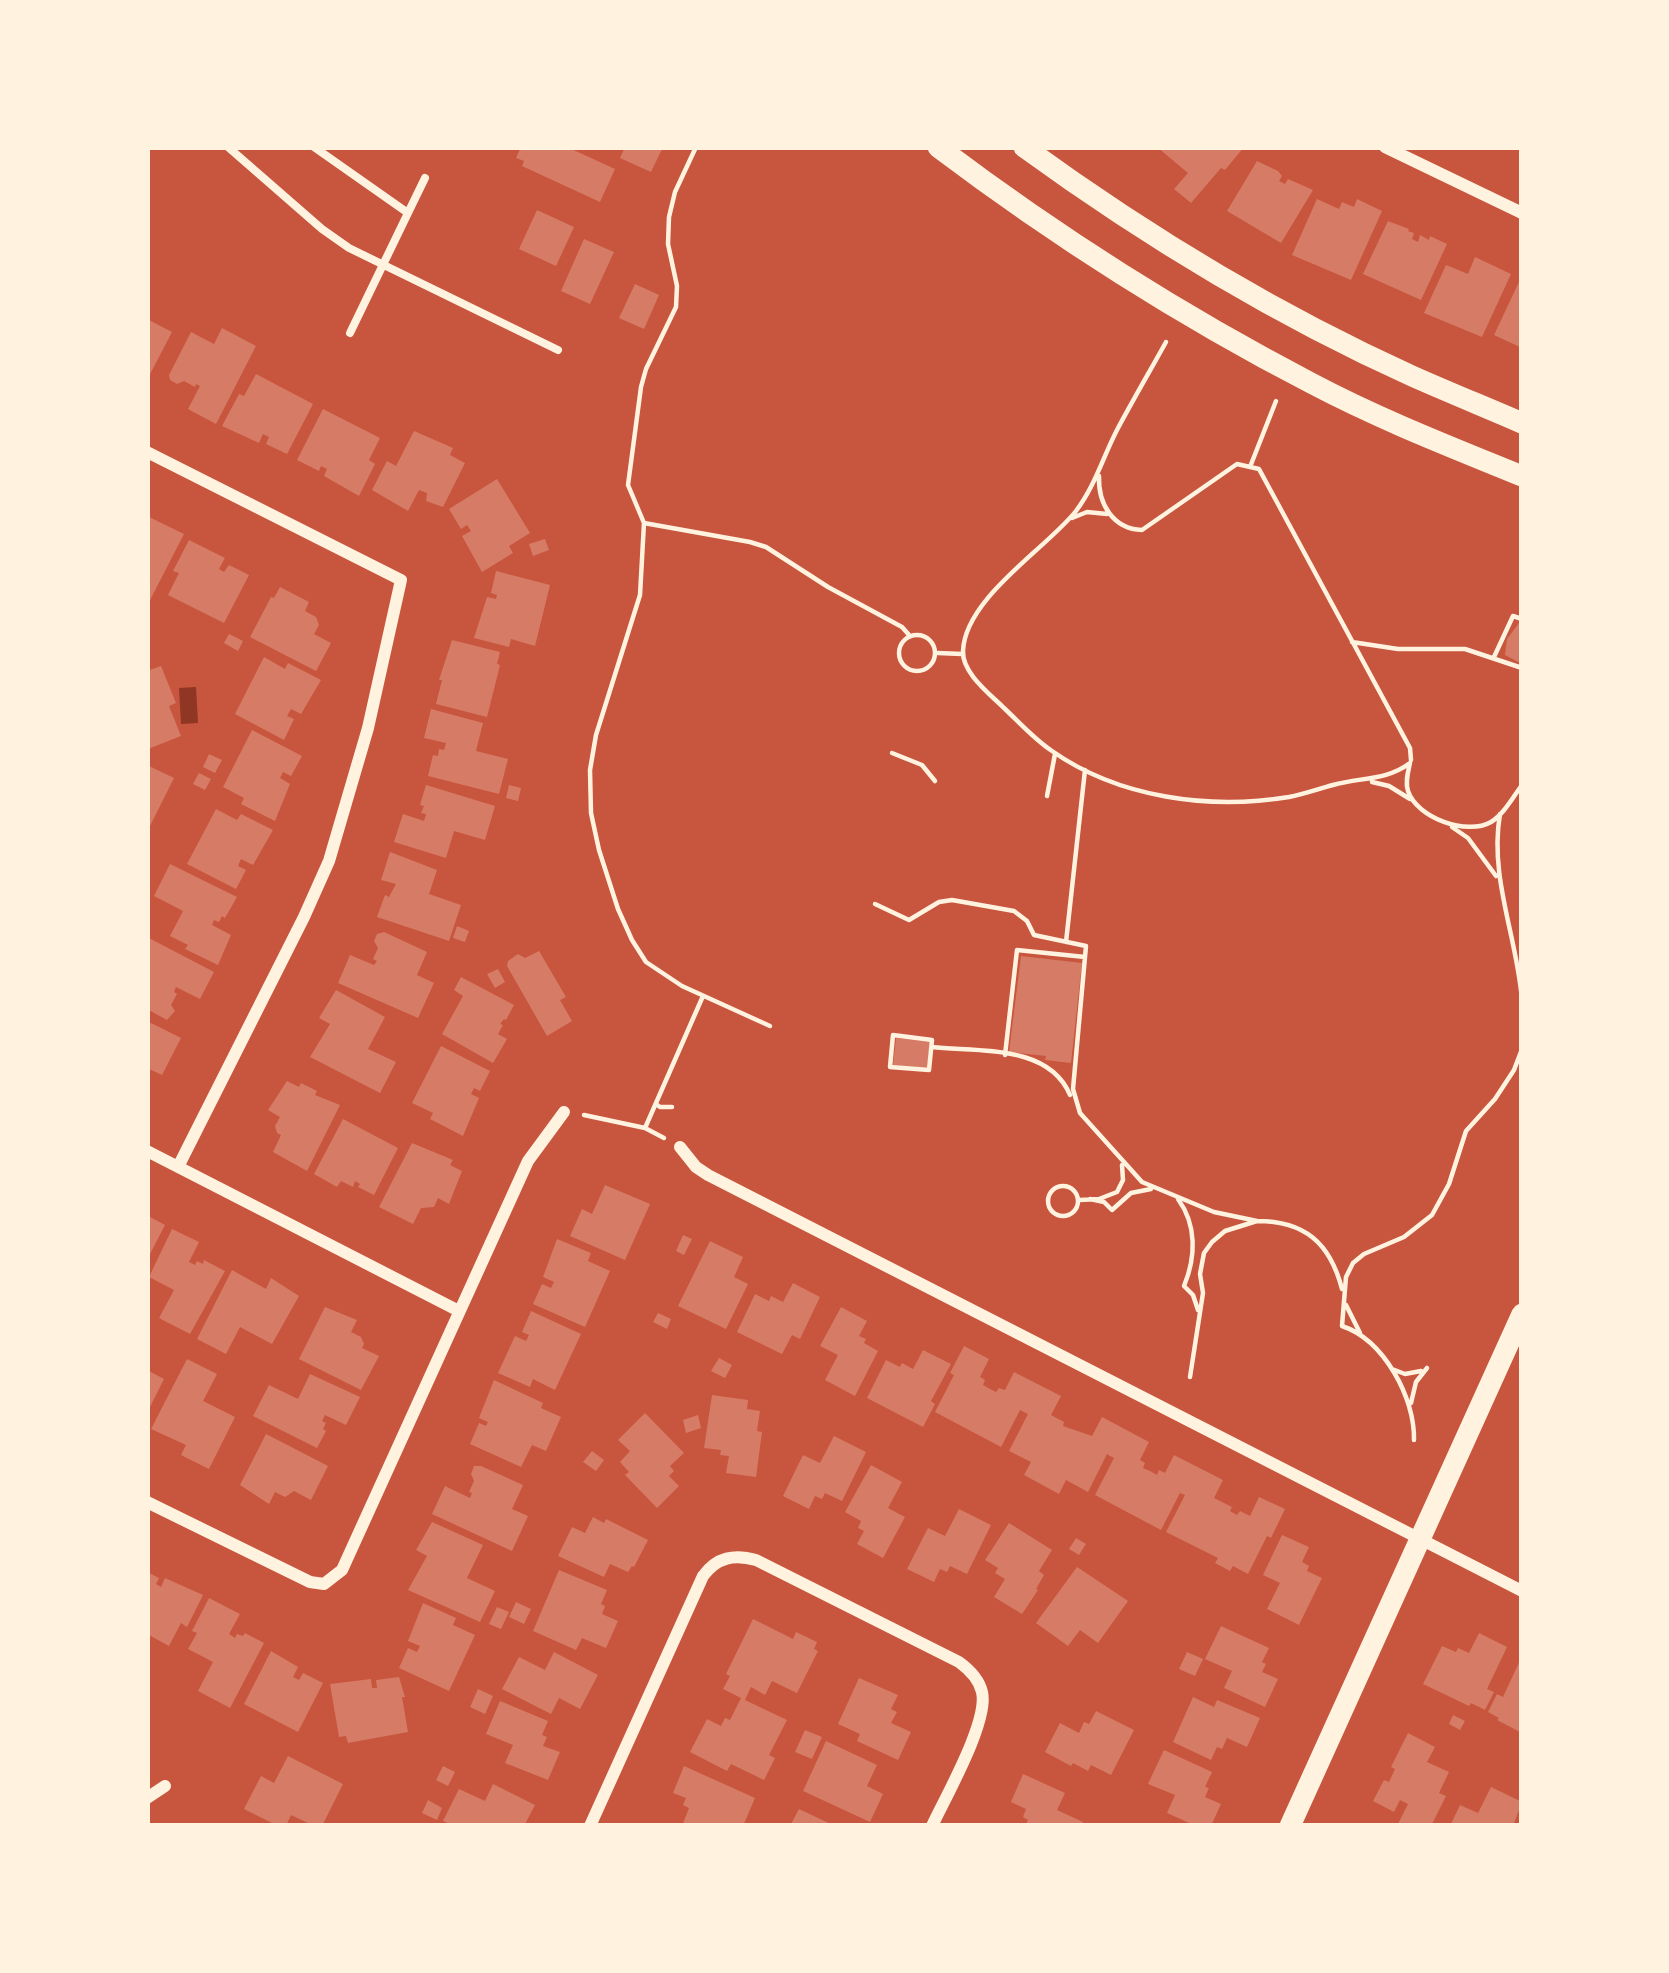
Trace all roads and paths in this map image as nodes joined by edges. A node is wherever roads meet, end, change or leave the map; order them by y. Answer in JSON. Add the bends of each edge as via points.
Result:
{"nodes":[{"id":1,"x":228,"y":147,"type":"edge"},
{"id":2,"x":314,"y":147,"type":"edge"},
{"id":3,"x":696,"y":147,"type":"edge"},
{"id":4,"x":938,"y":147,"type":"edge"},
{"id":5,"x":1024,"y":147,"type":"edge"},
{"id":6,"x":1384,"y":147,"type":"edge"},
{"id":7,"x":425,"y":178,"type":"dead end"},
{"id":8,"x":408,"y":213,"type":"junction"},
{"id":9,"x":1522,"y":213,"type":"edge"},
{"id":10,"x":383,"y":265,"type":"junction"},
{"id":11,"x":350,"y":333,"type":"dead end"},
{"id":12,"x":1166,"y":342,"type":"dead end"},
{"id":13,"x":558,"y":350,"type":"dead end"},
{"id":14,"x":1276,"y":401,"type":"dead end"},
{"id":15,"x":1522,"y":422,"type":"edge"},
{"id":16,"x":147,"y":452,"type":"edge"},
{"id":17,"x":1250,"y":467,"type":"junction"},
{"id":18,"x":1100,"y":470,"type":"junction"},
{"id":19,"x":1522,"y":476,"type":"edge"},
{"id":20,"x":1114,"y":519,"type":"junction"},
{"id":21,"x":1067,"y":521,"type":"junction"},
{"id":22,"x":644,"y":523,"type":"junction"},
{"id":23,"x":1522,"y":619,"type":"edge"},
{"id":24,"x":910,"y":636,"type":"junction"},
{"id":25,"x":1352,"y":642,"type":"junction"},
{"id":26,"x":935,"y":653,"type":"junction"},
{"id":27,"x":962,"y":654,"type":"junction"},
{"id":28,"x":1494,"y":657,"type":"junction"},
{"id":29,"x":1522,"y":668,"type":"edge"},
{"id":30,"x":892,"y":753,"type":"dead end"},
{"id":31,"x":1056,"y":754,"type":"junction"},
{"id":32,"x":1410,"y":763,"type":"junction"},
{"id":33,"x":1085,"y":770,"type":"junction"},
{"id":34,"x":1361,"y":780,"type":"junction"},
{"id":35,"x":935,"y":781,"type":"dead end"},
{"id":36,"x":1522,"y":785,"type":"edge"},
{"id":37,"x":1047,"y":796,"type":"dead end"},
{"id":38,"x":1415,"y":803,"type":"junction"},
{"id":39,"x":1501,"y":814,"type":"junction"},
{"id":40,"x":1448,"y":824,"type":"junction"},
{"id":41,"x":1499,"y":881,"type":"junction"},
{"id":42,"x":875,"y":904,"type":"dead end"},
{"id":43,"x":1066,"y":942,"type":"junction"},
{"id":44,"x":1085,"y":957,"type":"junction"},
{"id":45,"x":703,"y":996,"type":"junction"},
{"id":46,"x":1522,"y":1000,"type":"edge"},
{"id":47,"x":770,"y":1026,"type":"dead end"},
{"id":48,"x":932,"y":1047,"type":"junction"},
{"id":49,"x":1522,"y":1049,"type":"edge"},
{"id":50,"x":1005,"y":1054,"type":"junction"},
{"id":51,"x":657,"y":1098,"type":"junction"},
{"id":52,"x":1076,"y":1106,"type":"junction"},
{"id":53,"x":672,"y":1107,"type":"dead end"},
{"id":54,"x":564,"y":1112,"type":"joint"},
{"id":55,"x":680,"y":1147,"type":"dead end"},
{"id":56,"x":147,"y":1151,"type":"edge"},
{"id":57,"x":1120,"y":1160,"type":"junction"},
{"id":58,"x":178,"y":1167,"type":"junction"},
{"id":59,"x":1167,"y":1192,"type":"junction"},
{"id":60,"x":1090,"y":1199,"type":"junction"},
{"id":61,"x":1078,"y":1200,"type":"junction"},
{"id":62,"x":1257,"y":1221,"type":"junction"},
{"id":63,"x":1344,"y":1300,"type":"junction"},
{"id":64,"x":459,"y":1311,"type":"junction"},
{"id":65,"x":1522,"y":1314,"type":"edge"},
{"id":66,"x":1198,"y":1318,"type":"junction"},
{"id":67,"x":1364,"y":1337,"type":"junction"},
{"id":68,"x":1389,"y":1367,"type":"junction"},
{"id":69,"x":1190,"y":1377,"type":"dead end"},
{"id":70,"x":1412,"y":1415,"type":"junction"},
{"id":71,"x":1414,"y":1441,"type":"dead end"},
{"id":72,"x":147,"y":1502,"type":"edge"},
{"id":73,"x":1421,"y":1540,"type":"junction"},
{"id":74,"x":1522,"y":1591,"type":"edge"},
{"id":75,"x":165,"y":1786,"type":"dead end"},
{"id":76,"x":147,"y":1798,"type":"edge"},
{"id":77,"x":590,"y":1826,"type":"edge"},
{"id":78,"x":932,"y":1826,"type":"edge"},
{"id":79,"x":1290,"y":1826,"type":"edge"}],
"edges":[{"from":1,"to":10,"type":"lane","via":[[322,230]]},
{"from":2,"to":8,"type":"lane"},
{"from":3,"to":22,"type":"path","via":[[670,217],[678,298],[643,378],[636,426],[628,485]]},
{"from":4,"to":19,"type":"street","via":[[1101,263],[1216,332],[1315,386]]},
{"from":5,"to":15,"type":"street","via":[[1263,300]]},
{"from":6,"to":9,"type":"street"},
{"from":7,"to":8,"type":"lane"},
{"from":8,"to":10,"type":"lane"},
{"from":10,"to":11,"type":"lane"},
{"from":10,"to":13,"type":"lane"},
{"from":12,"to":18,"type":"path"},
{"from":14,"to":17,"type":"path"},
{"from":16,"to":58,"type":"street","via":[[401,580],[329,861]]},
{"from":17,"to":20,"type":"path","via":[[1237,464],[1142,530]]},
{"from":17,"to":25,"type":"path","via":[[1259,469]]},
{"from":18,"to":20,"type":"path","via":[[1100,494]]},
{"from":18,"to":21,"type":"path"},
{"from":20,"to":21,"type":"path","via":[[1094,511]]},
{"from":21,"to":27,"type":"path","via":[[995,591]]},
{"from":22,"to":24,"type":"path","via":[[766,547]]},
{"from":22,"to":45,"type":"path","via":[[635,617],[592,754],[591,813],[638,951]]},
{"from":23,"to":28,"type":"path","via":[[1513,616]]},
{"from":24,"to":26,"type":"path","via":[[927,638]]},
{"from":24,"to":26,"type":"path","via":[[899,650],[905,667],[923,670]]},
{"from":25,"to":28,"type":"path"},
{"from":25,"to":32,"type":"path","via":[[1410,748]]},
{"from":26,"to":27,"type":"path"},
{"from":27,"to":31,"type":"path","via":[[977,681]]},
{"from":28,"to":29,"type":"path"},
{"from":30,"to":35,"type":"path","via":[[922,765]]},
{"from":31,"to":33,"type":"path"},
{"from":31,"to":37,"type":"path"},
{"from":32,"to":34,"type":"path"},
{"from":32,"to":38,"type":"path"},
{"from":33,"to":34,"type":"path","via":[[1143,792],[1216,801]]},
{"from":33,"to":43,"type":"path"},
{"from":34,"to":38,"type":"path"},
{"from":36,"to":39,"type":"path"},
{"from":38,"to":40,"type":"path"},
{"from":39,"to":40,"type":"path","via":[[1473,828]]},
{"from":39,"to":41,"type":"path"},
{"from":40,"to":41,"type":"path"},
{"from":41,"to":46,"type":"path"},
{"from":42,"to":43,"type":"path","via":[[909,920],[952,900],[1014,911],[1034,935]]},
{"from":43,"to":44,"type":"path","via":[[1086,946]]},
{"from":44,"to":50,"type":"path","via":[[1017,950]]},
{"from":44,"to":52,"type":"path"},
{"from":45,"to":47,"type":"path"},
{"from":45,"to":51,"type":"path"},
{"from":48,"to":48,"type":"path","via":[[929,1070],[890,1066],[893,1035],[932,1040]]},
{"from":48,"to":50,"type":"path"},
{"from":49,"to":63,"type":"path","via":[[1466,1131],[1432,1215],[1358,1258]]},
{"from":50,"to":52,"type":"path","via":[[1055,1071]]},
{"from":51,"to":53,"type":"path","via":[[658,1106]]},
{"from":51,"to":54,"type":"path","via":[[645,1128]]},
{"from":52,"to":57,"type":"path"},
{"from":54,"to":64,"type":"street","via":[[528,1161]]},
{"from":55,"to":73,"type":"street","via":[[708,1175]]},
{"from":56,"to":58,"type":"street"},
{"from":57,"to":59,"type":"path"},
{"from":57,"to":60,"type":"path","via":[[1119,1189]]},
{"from":58,"to":64,"type":"street"},
{"from":59,"to":60,"type":"path","via":[[1138,1190],[1112,1210]]},
{"from":59,"to":62,"type":"path"},
{"from":59,"to":66,"type":"path","via":[[1189,1219],[1193,1256],[1184,1286]]},
{"from":60,"to":61,"type":"path"},
{"from":61,"to":61,"type":"path","via":[[1064,1186],[1048,1200],[1065,1215]]},
{"from":62,"to":63,"type":"path","via":[[1294,1226],[1322,1245]]},
{"from":62,"to":66,"type":"path","via":[[1225,1232],[1204,1253]]},
{"from":63,"to":67,"type":"path"},
{"from":63,"to":67,"type":"path","via":[[1342,1326]]},
{"from":64,"to":72,"type":"street","via":[[334,1579],[296,1577]]},
{"from":65,"to":73,"type":"street"},
{"from":66,"to":69,"type":"path"},
{"from":67,"to":68,"type":"path"},
{"from":68,"to":70,"type":"path"},
{"from":68,"to":70,"type":"path","via":[[1405,1374],[1426,1368],[1413,1389]]},
{"from":70,"to":71,"type":"path"},
{"from":73,"to":74,"type":"street"},
{"from":73,"to":79,"type":"street"},
{"from":75,"to":76,"type":"street"},
{"from":77,"to":78,"type":"street","via":[[703,1576],[736,1556],[974,1675],[982,1715]]}]}
